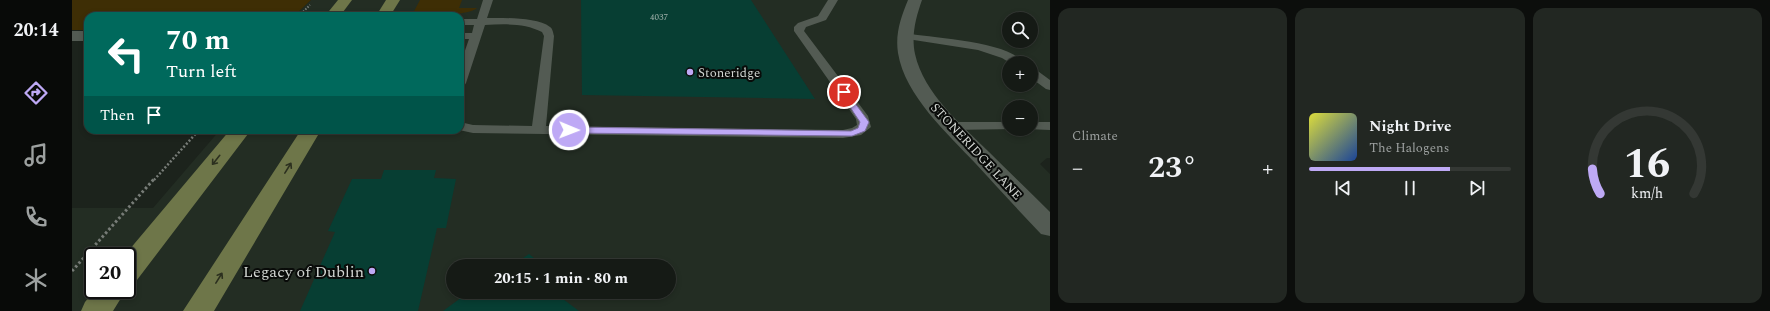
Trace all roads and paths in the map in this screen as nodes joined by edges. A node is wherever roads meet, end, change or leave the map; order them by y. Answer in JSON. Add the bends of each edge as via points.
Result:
{"nodes":[{"id":1,"x":345,"y":0,"type":"edge"},
{"id":2,"x":392,"y":0,"type":"edge"},
{"id":3,"x":488,"y":0,"type":"edge"},
{"id":4,"x":833,"y":0,"type":"edge"},
{"id":5,"x":915,"y":0,"type":"edge"},
{"id":6,"x":310,"y":5,"type":"dead end"},
{"id":7,"x":303,"y":12,"type":"edge"},
{"id":8,"x":335,"y":12,"type":"edge"},
{"id":9,"x":385,"y":12,"type":"edge"},
{"id":10,"x":464,"y":22,"type":"edge"},
{"id":11,"x":480,"y":22,"type":"junction"},
{"id":12,"x":72,"y":36,"type":"edge"},
{"id":13,"x":84,"y":36,"type":"edge"},
{"id":14,"x":464,"y":36,"type":"edge"},
{"id":15,"x":475,"y":36,"type":"junction"},
{"id":16,"x":905,"y":36,"type":"junction"},
{"id":17,"x":1008,"y":56,"type":"edge"},
{"id":18,"x":464,"y":70,"type":"edge"},
{"id":19,"x":1038,"y":77,"type":"edge"},
{"id":20,"x":1050,"y":86,"type":"edge"},
{"id":21,"x":951,"y":126,"type":"junction"},
{"id":22,"x":1002,"y":126,"type":"edge"},
{"id":23,"x":1038,"y":126,"type":"edge"},
{"id":24,"x":1050,"y":126,"type":"edge"},
{"id":25,"x":464,"y":127,"type":"edge"},
{"id":26,"x":539,"y":130,"type":"junction"},
{"id":27,"x":195,"y":134,"type":"edge"},
{"id":28,"x":237,"y":134,"type":"edge"},
{"id":29,"x":309,"y":134,"type":"edge"},
{"id":30,"x":1050,"y":227,"type":"edge"},
{"id":31,"x":136,"y":261,"type":"edge"},
{"id":32,"x":72,"y":271,"type":"edge"},
{"id":33,"x":105,"y":299,"type":"edge"},
{"id":34,"x":96,"y":311,"type":"edge"},
{"id":35,"x":198,"y":311,"type":"edge"}],
"edges":[{"from":1,"to":8,"type":"main road"},
{"from":2,"to":9,"type":"main road"},
{"from":3,"to":11,"type":"lane"},
{"from":4,"to":26,"type":"lane","via":[[824,16],[802,25],[799,31],[863,119],[864,127],[856,132],[843,134]]},
{"from":5,"to":16,"type":"street","name":"STONERIDGE LANE"},
{"from":6,"to":7,"type":"path"},
{"from":10,"to":11,"type":"lane"},
{"from":11,"to":15,"type":"lane"},
{"from":11,"to":26,"type":"lane","via":[[532,24],[548,32]]},
{"from":12,"to":13,"type":"street"},
{"from":14,"to":15,"type":"lane"},
{"from":15,"to":18,"type":"lane"},
{"from":16,"to":17,"type":"lane","via":[[986,48]]},
{"from":16,"to":21,"type":"street","name":"STONERIDGE LANE","via":[[905,51],[916,80],[936,110]]},
{"from":19,"to":20,"type":"lane"},
{"from":21,"to":22,"type":"lane"},
{"from":21,"to":30,"type":"street","name":"STONERIDGE LANE"},
{"from":23,"to":24,"type":"lane"},
{"from":25,"to":26,"type":"lane"},
{"from":27,"to":32,"type":"path"},
{"from":28,"to":31,"type":"main road","one_way":true},
{"from":35,"to":29,"type":"main road","one_way":true},
{"from":33,"to":34,"type":"main road"}]}
